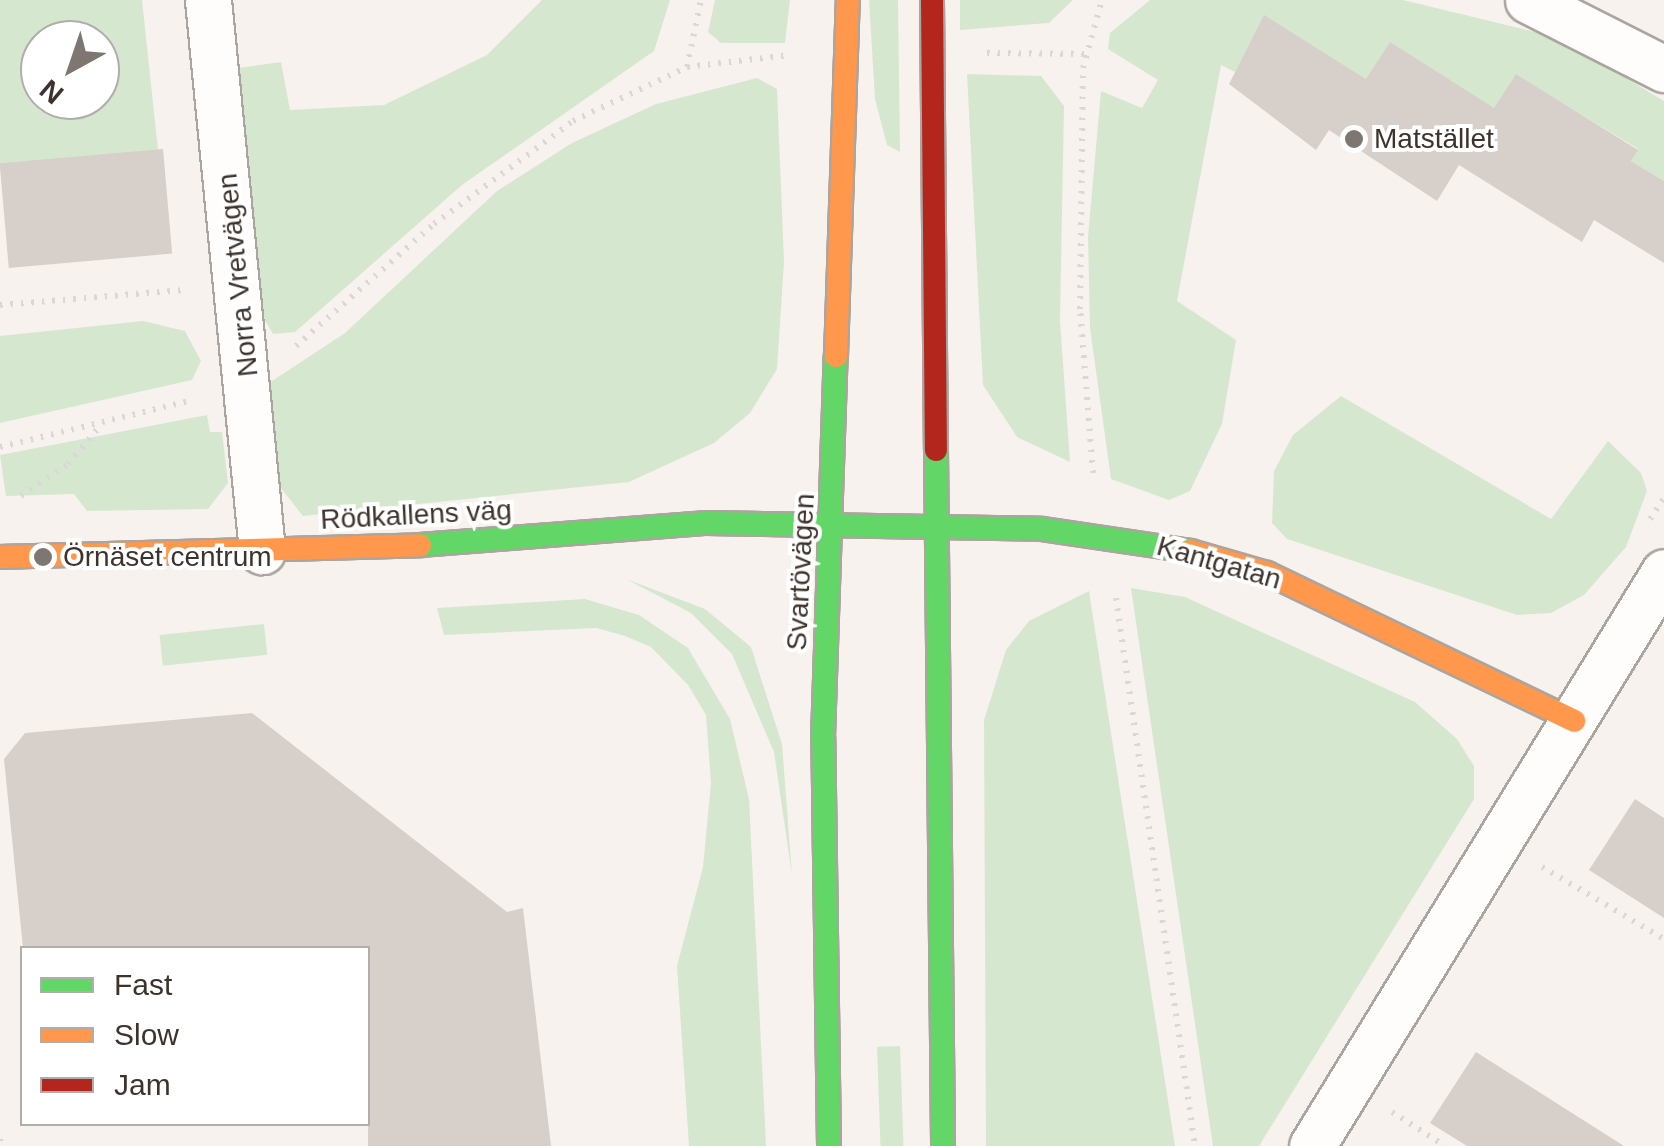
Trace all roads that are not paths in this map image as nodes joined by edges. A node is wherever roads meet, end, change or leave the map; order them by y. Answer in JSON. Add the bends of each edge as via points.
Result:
{"nodes":[{"id":1,"x":208,"y":0,"type":"edge"},
{"id":2,"x":848,"y":0,"type":"edge"},
{"id":3,"x":932,"y":0,"type":"edge"},
{"id":4,"x":1528,"y":0,"type":"edge"},
{"id":5,"x":1664,"y":69,"type":"edge"},
{"id":6,"x":833,"y":525,"type":"junction"},
{"id":7,"x":936,"y":527,"type":"junction"},
{"id":8,"x":262,"y":551,"type":"junction"},
{"id":9,"x":0,"y":558,"type":"edge"},
{"id":10,"x":1664,"y":572,"type":"edge"},
{"id":11,"x":1574,"y":721,"type":"junction"},
{"id":12,"x":829,"y":1146,"type":"edge"},
{"id":13,"x":943,"y":1146,"type":"edge"},
{"id":14,"x":1312,"y":1146,"type":"edge"}],
"edges":[{"from":1,"to":8,"type":"street","name":"Norra Vretvägen"},
{"from":2,"to":6,"type":"main road","name":"Svartövägen"},
{"from":3,"to":7,"type":"main road"},
{"from":4,"to":5,"type":"street"},
{"from":6,"to":7,"type":"main road","name":"Kantgatan"},
{"from":6,"to":8,"type":"main road","name":"Rödkallens väg","via":[[707,524]]},
{"from":6,"to":12,"type":"main road","name":"Svartövägen","via":[[822,738]]},
{"from":7,"to":11,"type":"main road","name":"Kantgatan","via":[[1042,528],[1177,546],[1267,573]]},
{"from":7,"to":13,"type":"main road"},
{"from":8,"to":9,"type":"main road","name":"Rödkallens väg"},
{"from":10,"to":11,"type":"street"},
{"from":11,"to":14,"type":"street"}]}
